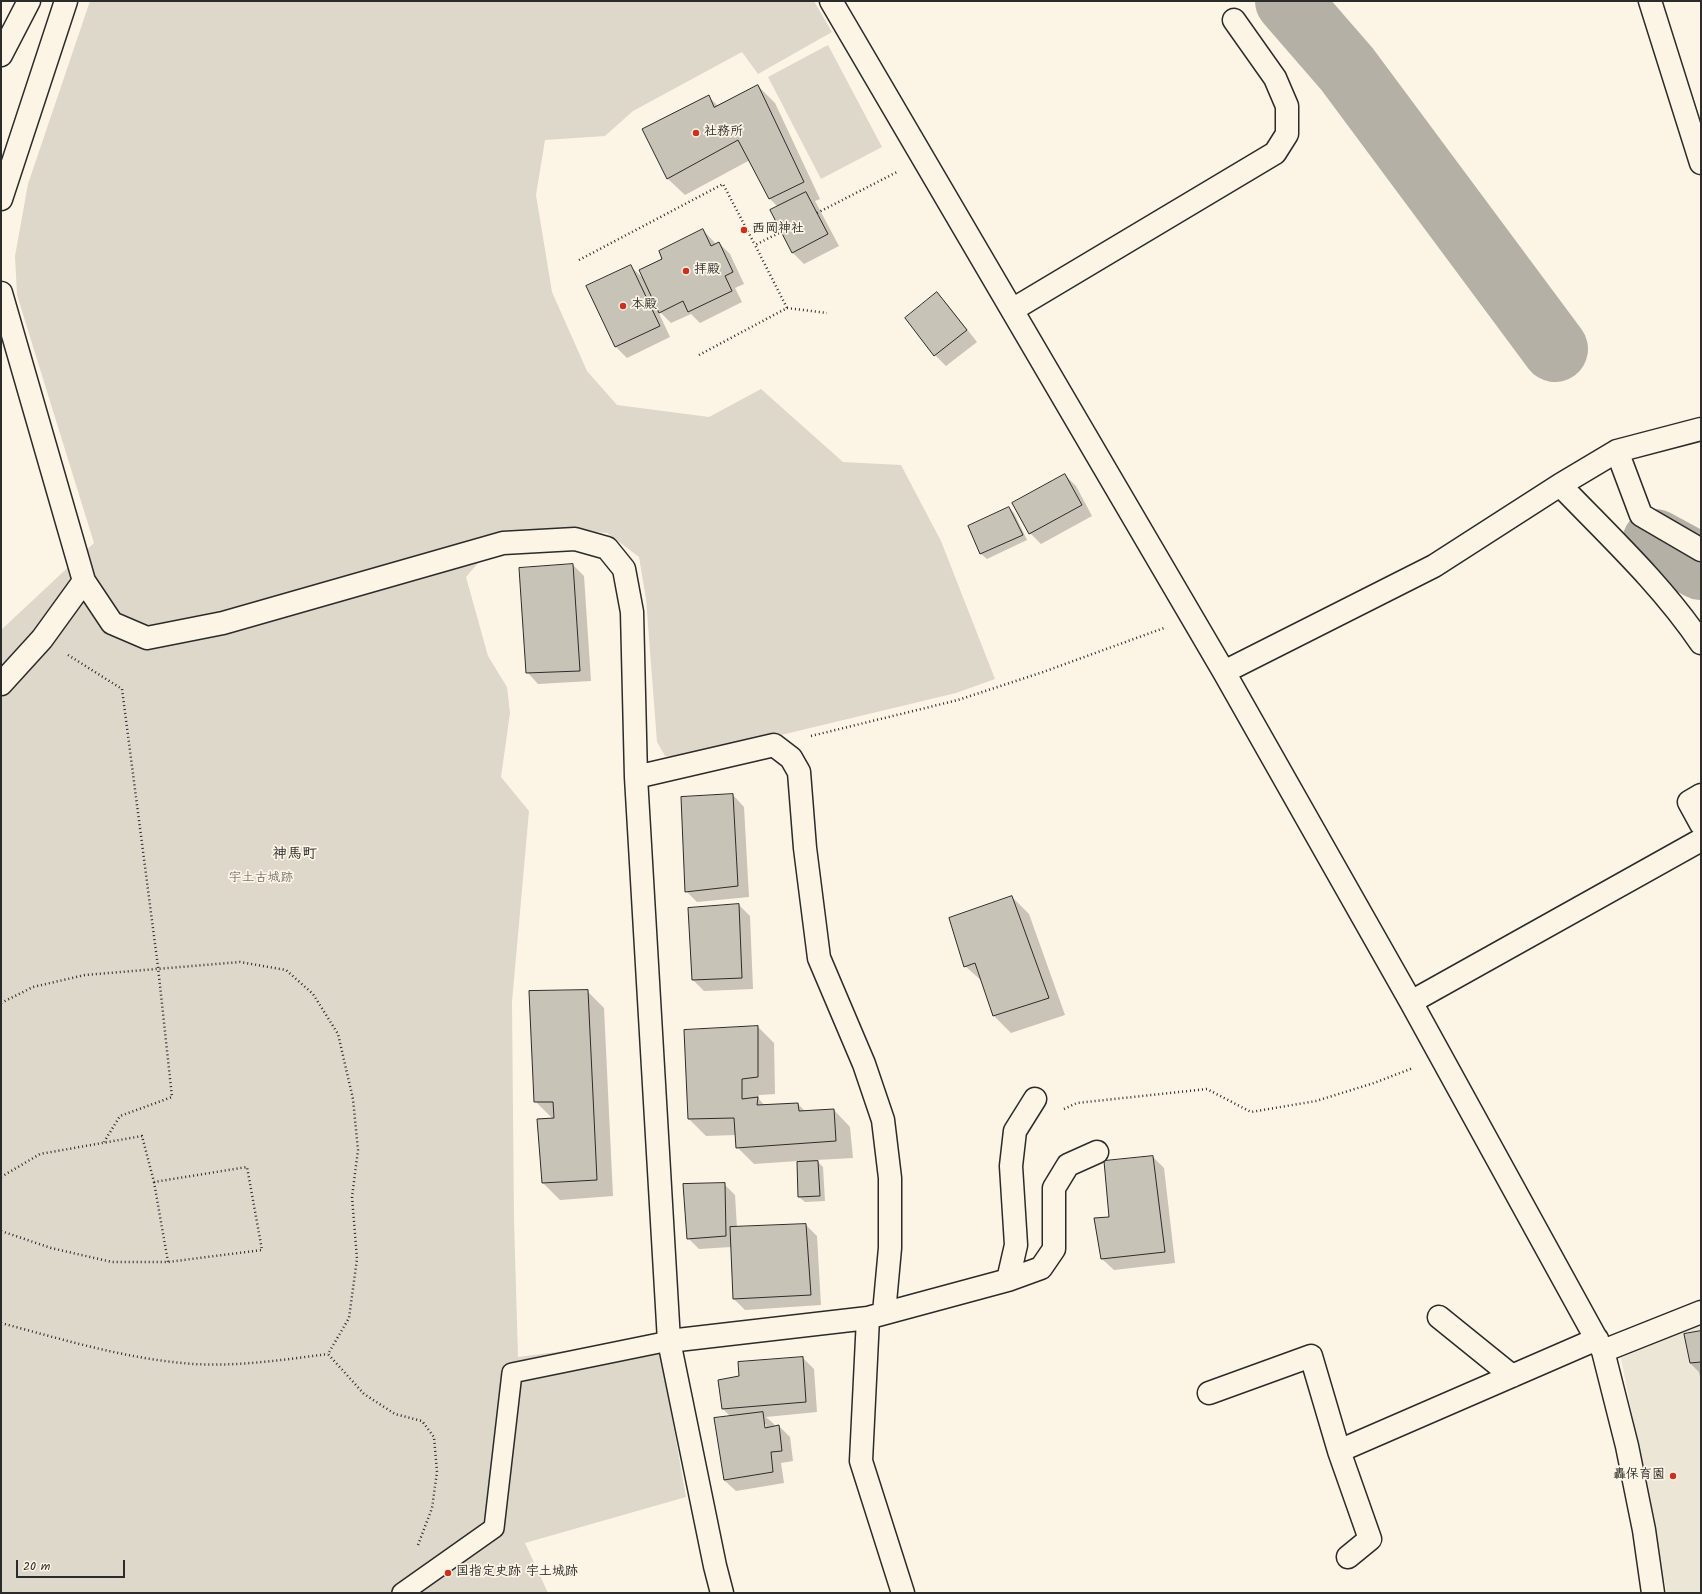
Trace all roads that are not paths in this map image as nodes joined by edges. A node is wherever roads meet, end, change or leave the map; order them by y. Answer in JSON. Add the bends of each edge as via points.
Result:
{"nodes":[{"id":1,"x":29,"y":1,"type":"edge"},
{"id":2,"x":66,"y":1,"type":"edge"},
{"id":3,"x":831,"y":1,"type":"edge"},
{"id":4,"x":1650,"y":1,"type":"edge"},
{"id":5,"x":1234,"y":20,"type":"dead end"},
{"id":6,"x":1,"y":55,"type":"edge"},
{"id":7,"x":1701,"y":163,"type":"edge"},
{"id":8,"x":1,"y":199,"type":"edge"},
{"id":9,"x":1,"y":293,"type":"edge"},
{"id":10,"x":1012,"y":310,"type":"junction"},
{"id":11,"x":1701,"y":429,"type":"edge"},
{"id":12,"x":1617,"y":451,"type":"junction"},
{"id":13,"x":1560,"y":486,"type":"junction"},
{"id":14,"x":1701,"y":550,"type":"edge"},
{"id":15,"x":84,"y":582,"type":"junction"},
{"id":16,"x":1701,"y":643,"type":"edge"},
{"id":17,"x":1224,"y":672,"type":"junction"},
{"id":18,"x":1,"y":684,"type":"edge"},
{"id":19,"x":636,"y":777,"type":"junction"},
{"id":20,"x":1701,"y":795,"type":"edge"},
{"id":21,"x":1701,"y":824,"type":"edge"},
{"id":22,"x":1701,"y":840,"type":"edge"},
{"id":23,"x":1410,"y":1002,"type":"junction"},
{"id":24,"x":1035,"y":1099,"type":"dead end"},
{"id":25,"x":1097,"y":1152,"type":"dead end"},
{"id":26,"x":1008,"y":1280,"type":"junction"},
{"id":27,"x":1701,"y":1312,"type":"edge"},
{"id":28,"x":876,"y":1315,"type":"junction"},
{"id":29,"x":1439,"y":1317,"type":"dead end"},
{"id":30,"x":669,"y":1341,"type":"junction"},
{"id":31,"x":1600,"y":1345,"type":"junction"},
{"id":32,"x":1512,"y":1376,"type":"junction"},
{"id":33,"x":1209,"y":1394,"type":"dead end"},
{"id":34,"x":1339,"y":1451,"type":"junction"},
{"id":35,"x":1348,"y":1557,"type":"dead end"},
{"id":36,"x":402,"y":1593,"type":"edge"},
{"id":37,"x":722,"y":1593,"type":"edge"},
{"id":38,"x":903,"y":1593,"type":"edge"},
{"id":39,"x":1653,"y":1593,"type":"edge"}],
"edges":[{"from":1,"to":6,"type":"street"},
{"from":2,"to":8,"type":"street"},
{"from":3,"to":10,"type":"street"},
{"from":4,"to":7,"type":"street"},
{"from":5,"to":10,"type":"street","via":[[1275,78],[1287,106],[1287,134],[1275,153]]},
{"from":9,"to":15,"type":"street"},
{"from":10,"to":17,"type":"street"},
{"from":11,"to":12,"type":"street"},
{"from":12,"to":13,"type":"street"},
{"from":12,"to":14,"type":"street","via":[[1641,515]]},
{"from":13,"to":16,"type":"street","via":[[1650,578],[1688,623]]},
{"from":13,"to":17,"type":"street","via":[[1434,566]]},
{"from":15,"to":18,"type":"street","via":[[42,639]]},
{"from":15,"to":19,"type":"street","via":[[112,623],[148,638],[223,623],[503,543],[575,539],[607,548],[624,569],[632,612]]},
{"from":17,"to":23,"type":"street"},
{"from":19,"to":28,"type":"street","via":[[774,745],[791,758],[799,772],[805,848],[819,958],[864,1064],[883,1120],[890,1186],[890,1248]]},
{"from":19,"to":30,"type":"street"},
{"from":20,"to":21,"type":"street","via":[[1689,802]]},
{"from":22,"to":23,"type":"street"},
{"from":23,"to":31,"type":"street"},
{"from":24,"to":26,"type":"street","via":[[1015,1131],[1011,1166],[1016,1245]]},
{"from":25,"to":26,"type":"street","via":[[1068,1165],[1054,1188],[1054,1249],[1041,1268]]},
{"from":26,"to":28,"type":"street"},
{"from":27,"to":31,"type":"street"},
{"from":28,"to":30,"type":"street"},
{"from":28,"to":38,"type":"street","via":[[861,1462]]},
{"from":29,"to":32,"type":"street"},
{"from":30,"to":36,"type":"lane","via":[[512,1373],[494,1528]]},
{"from":30,"to":37,"type":"street"},
{"from":31,"to":32,"type":"street"},
{"from":31,"to":39,"type":"street","via":[[1633,1477]]},
{"from":32,"to":34,"type":"street"},
{"from":33,"to":34,"type":"street","via":[[1311,1356]]},
{"from":34,"to":35,"type":"street","via":[[1370,1539]]}]}
